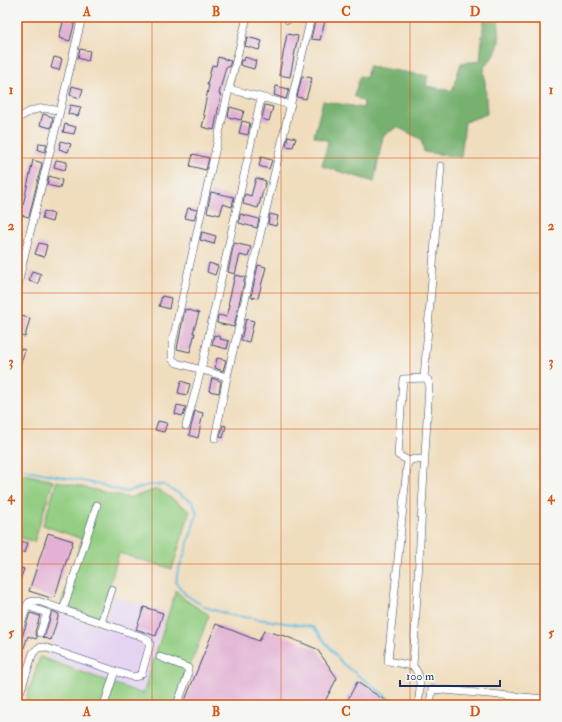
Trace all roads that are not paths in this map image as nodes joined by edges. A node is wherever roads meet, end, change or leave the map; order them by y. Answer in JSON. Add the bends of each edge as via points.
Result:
{"nodes":[{"id":1,"x":82,"y":17,"type":"edge"},
{"id":2,"x":247,"y":17,"type":"edge"},
{"id":3,"x":311,"y":17,"type":"edge"},
{"id":4,"x":229,"y":89,"type":"junction"},
{"id":5,"x":261,"y":98,"type":"junction"},
{"id":6,"x":291,"y":105,"type":"junction"},
{"id":7,"x":60,"y":111,"type":"junction"},
{"id":8,"x":17,"y":119,"type":"edge"},
{"id":9,"x":441,"y":166,"type":"dead end"},
{"id":10,"x":20,"y":257,"type":"edge"},
{"id":11,"x":17,"y":290,"type":"edge"},
{"id":12,"x":201,"y":370,"type":"junction"},
{"id":13,"x":227,"y":377,"type":"junction"},
{"id":14,"x":424,"y":378,"type":"junction"},
{"id":15,"x":186,"y":426,"type":"dead end"},
{"id":16,"x":215,"y":438,"type":"dead end"},
{"id":17,"x":425,"y":460,"type":"junction"},
{"id":18,"x":409,"y":461,"type":"junction"},
{"id":19,"x":97,"y":505,"type":"dead end"},
{"id":20,"x":112,"y":589,"type":"dead end"},
{"id":21,"x":27,"y":606,"type":"junction"},
{"id":22,"x":63,"y":610,"type":"junction"},
{"id":23,"x":101,"y":623,"type":"junction"},
{"id":24,"x":40,"y":633,"type":"dead end"},
{"id":25,"x":17,"y":635,"type":"edge"},
{"id":26,"x":160,"y":657,"type":"dead end"},
{"id":27,"x":413,"y":666,"type":"junction"},
{"id":28,"x":115,"y":671,"type":"junction"},
{"id":29,"x":18,"y":698,"type":"edge"},
{"id":30,"x":545,"y":699,"type":"edge"},
{"id":31,"x":104,"y":705,"type":"edge"},
{"id":32,"x":177,"y":705,"type":"edge"},
{"id":33,"x":419,"y":705,"type":"edge"},
{"id":34,"x":430,"y":705,"type":"edge"}],
"edges":[{"from":1,"to":7,"type":"street"},
{"from":2,"to":4,"type":"street"},
{"from":3,"to":6,"type":"street"},
{"from":4,"to":5,"type":"street"},
{"from":4,"to":12,"type":"street","via":[[172,344],[172,359],[177,364]]},
{"from":5,"to":6,"type":"street"},
{"from":5,"to":12,"type":"street"},
{"from":6,"to":13,"type":"street"},
{"from":7,"to":8,"type":"street","via":[[46,107],[26,113]]},
{"from":7,"to":10,"type":"street"},
{"from":9,"to":14,"type":"street"},
{"from":10,"to":11,"type":"street"},
{"from":12,"to":13,"type":"street"},
{"from":12,"to":15,"type":"street"},
{"from":13,"to":16,"type":"street"},
{"from":14,"to":17,"type":"street","via":[[429,384]]},
{"from":14,"to":18,"type":"street","via":[[403,379],[398,455]]},
{"from":17,"to":18,"type":"street"},
{"from":17,"to":27,"type":"street"},
{"from":18,"to":27,"type":"street","via":[[388,661]]},
{"from":19,"to":22,"type":"street"},
{"from":20,"to":23,"type":"street"},
{"from":21,"to":22,"type":"street","via":[[29,602],[38,601]]},
{"from":21,"to":24,"type":"street","via":[[47,613]]},
{"from":21,"to":25,"type":"street"},
{"from":22,"to":23,"type":"street"},
{"from":23,"to":28,"type":"street","via":[[143,637],[150,644],[142,673],[133,677]]},
{"from":26,"to":32,"type":"street","via":[[188,668]]},
{"from":27,"to":33,"type":"street","via":[[418,671],[420,679]]},
{"from":28,"to":29,"type":"street","via":[[44,647],[38,648],[33,653]]},
{"from":28,"to":31,"type":"street"},
{"from":30,"to":34,"type":"street","via":[[432,689]]}]}
